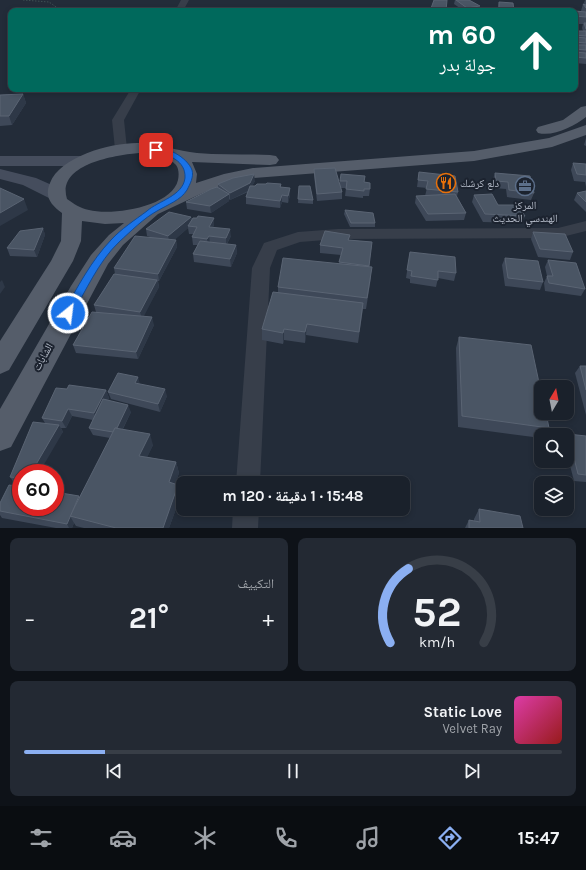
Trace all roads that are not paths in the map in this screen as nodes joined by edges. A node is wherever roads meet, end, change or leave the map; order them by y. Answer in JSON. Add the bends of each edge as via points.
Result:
{"nodes":[{"id":1,"x":134,"y":92,"type":"edge"},
{"id":2,"x":586,"y":110,"type":"edge"},
{"id":3,"x":586,"y":130,"type":"edge"},
{"id":4,"x":121,"y":149,"type":"junction"},
{"id":5,"x":171,"y":154,"type":"junction"},
{"id":6,"x":0,"y":161,"type":"edge"},
{"id":7,"x":81,"y":161,"type":"junction"},
{"id":8,"x":0,"y":174,"type":"edge"},
{"id":9,"x":56,"y":194,"type":"junction"},
{"id":10,"x":162,"y":205,"type":"junction"},
{"id":11,"x":72,"y":211,"type":"junction"},
{"id":12,"x":586,"y":226,"type":"edge"},
{"id":13,"x":0,"y":363,"type":"edge"},
{"id":14,"x":0,"y":437,"type":"edge"},
{"id":15,"x":248,"y":476,"type":"edge"},
{"id":16,"x":246,"y":516,"type":"edge"},
{"id":17,"x":245,"y":528,"type":"edge"}],
"edges":[{"from":1,"to":4,"type":"street","via":[[118,120]]},
{"from":2,"to":5,"type":"main road","via":[[568,123],[537,132],[465,145],[282,160],[249,161]]},
{"from":3,"to":10,"type":"main road","via":[[552,142],[474,156],[253,173],[202,186]]},
{"from":4,"to":5,"type":"main road","via":[[139,148]]},
{"from":4,"to":7,"type":"main road"},
{"from":5,"to":10,"type":"main road","via":[[182,161],[188,169],[188,180],[183,190]]},
{"from":6,"to":7,"type":"main road"},
{"from":7,"to":9,"type":"main road","via":[[67,171],[58,182]]},
{"from":8,"to":9,"type":"main road","via":[[17,176]]},
{"from":9,"to":11,"type":"main road","via":[[61,204]]},
{"from":10,"to":11,"type":"main road","via":[[133,215],[110,218]]},
{"from":10,"to":14,"type":"main road","name":"الشابات","via":[[116,240],[99,260]]},
{"from":11,"to":13,"type":"main road","via":[[71,241],[62,261]]},
{"from":12,"to":15,"type":"street","via":[[558,233],[338,234],[298,237],[270,247],[260,268]]},
{"from":16,"to":17,"type":"street"}]}
